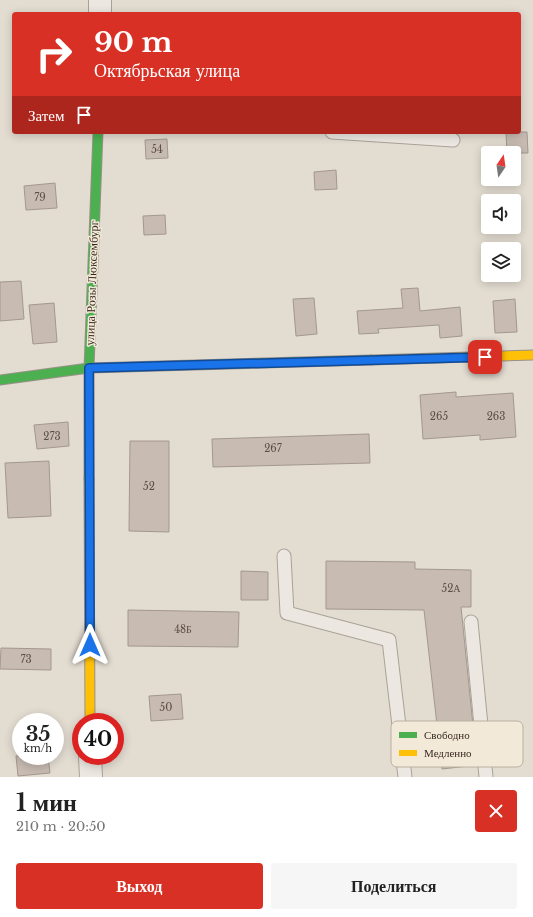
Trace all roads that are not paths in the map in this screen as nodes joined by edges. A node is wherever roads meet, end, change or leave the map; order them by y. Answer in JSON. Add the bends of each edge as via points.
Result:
{"nodes":[{"id":1,"x":100,"y":0,"type":"edge"},
{"id":2,"x":100,"y":12,"type":"edge"},
{"id":3,"x":98,"y":134,"type":"edge"},
{"id":4,"x":362,"y":134,"type":"edge"},
{"id":5,"x":453,"y":140,"type":"dead end"},
{"id":6,"x":533,"y":355,"type":"edge"},
{"id":7,"x":89,"y":368,"type":"junction"},
{"id":8,"x":0,"y":380,"type":"edge"},
{"id":9,"x":284,"y":556,"type":"dead end"},
{"id":10,"x":471,"y":622,"type":"dead end"},
{"id":11,"x":90,"y":713,"type":"edge"},
{"id":12,"x":398,"y":721,"type":"edge"},
{"id":13,"x":481,"y":721,"type":"edge"},
{"id":14,"x":90,"y":765,"type":"edge"},
{"id":15,"x":404,"y":767,"type":"edge"},
{"id":16,"x":485,"y":767,"type":"edge"},
{"id":17,"x":91,"y":777,"type":"edge"},
{"id":18,"x":405,"y":777,"type":"edge"},
{"id":19,"x":486,"y":777,"type":"edge"}],
"edges":[{"from":1,"to":2,"type":"street"},
{"from":3,"to":7,"type":"street","name":"улица Розы Люксембург"},
{"from":4,"to":5,"type":"lane"},
{"from":6,"to":7,"type":"street"},
{"from":7,"to":8,"type":"street"},
{"from":7,"to":11,"type":"street","name":"улица Розы Люксембург"},
{"from":9,"to":12,"type":"lane","via":[[287,612],[389,640]]},
{"from":10,"to":13,"type":"lane"},
{"from":14,"to":17,"type":"street"},
{"from":15,"to":18,"type":"lane"},
{"from":16,"to":19,"type":"lane"}]}
